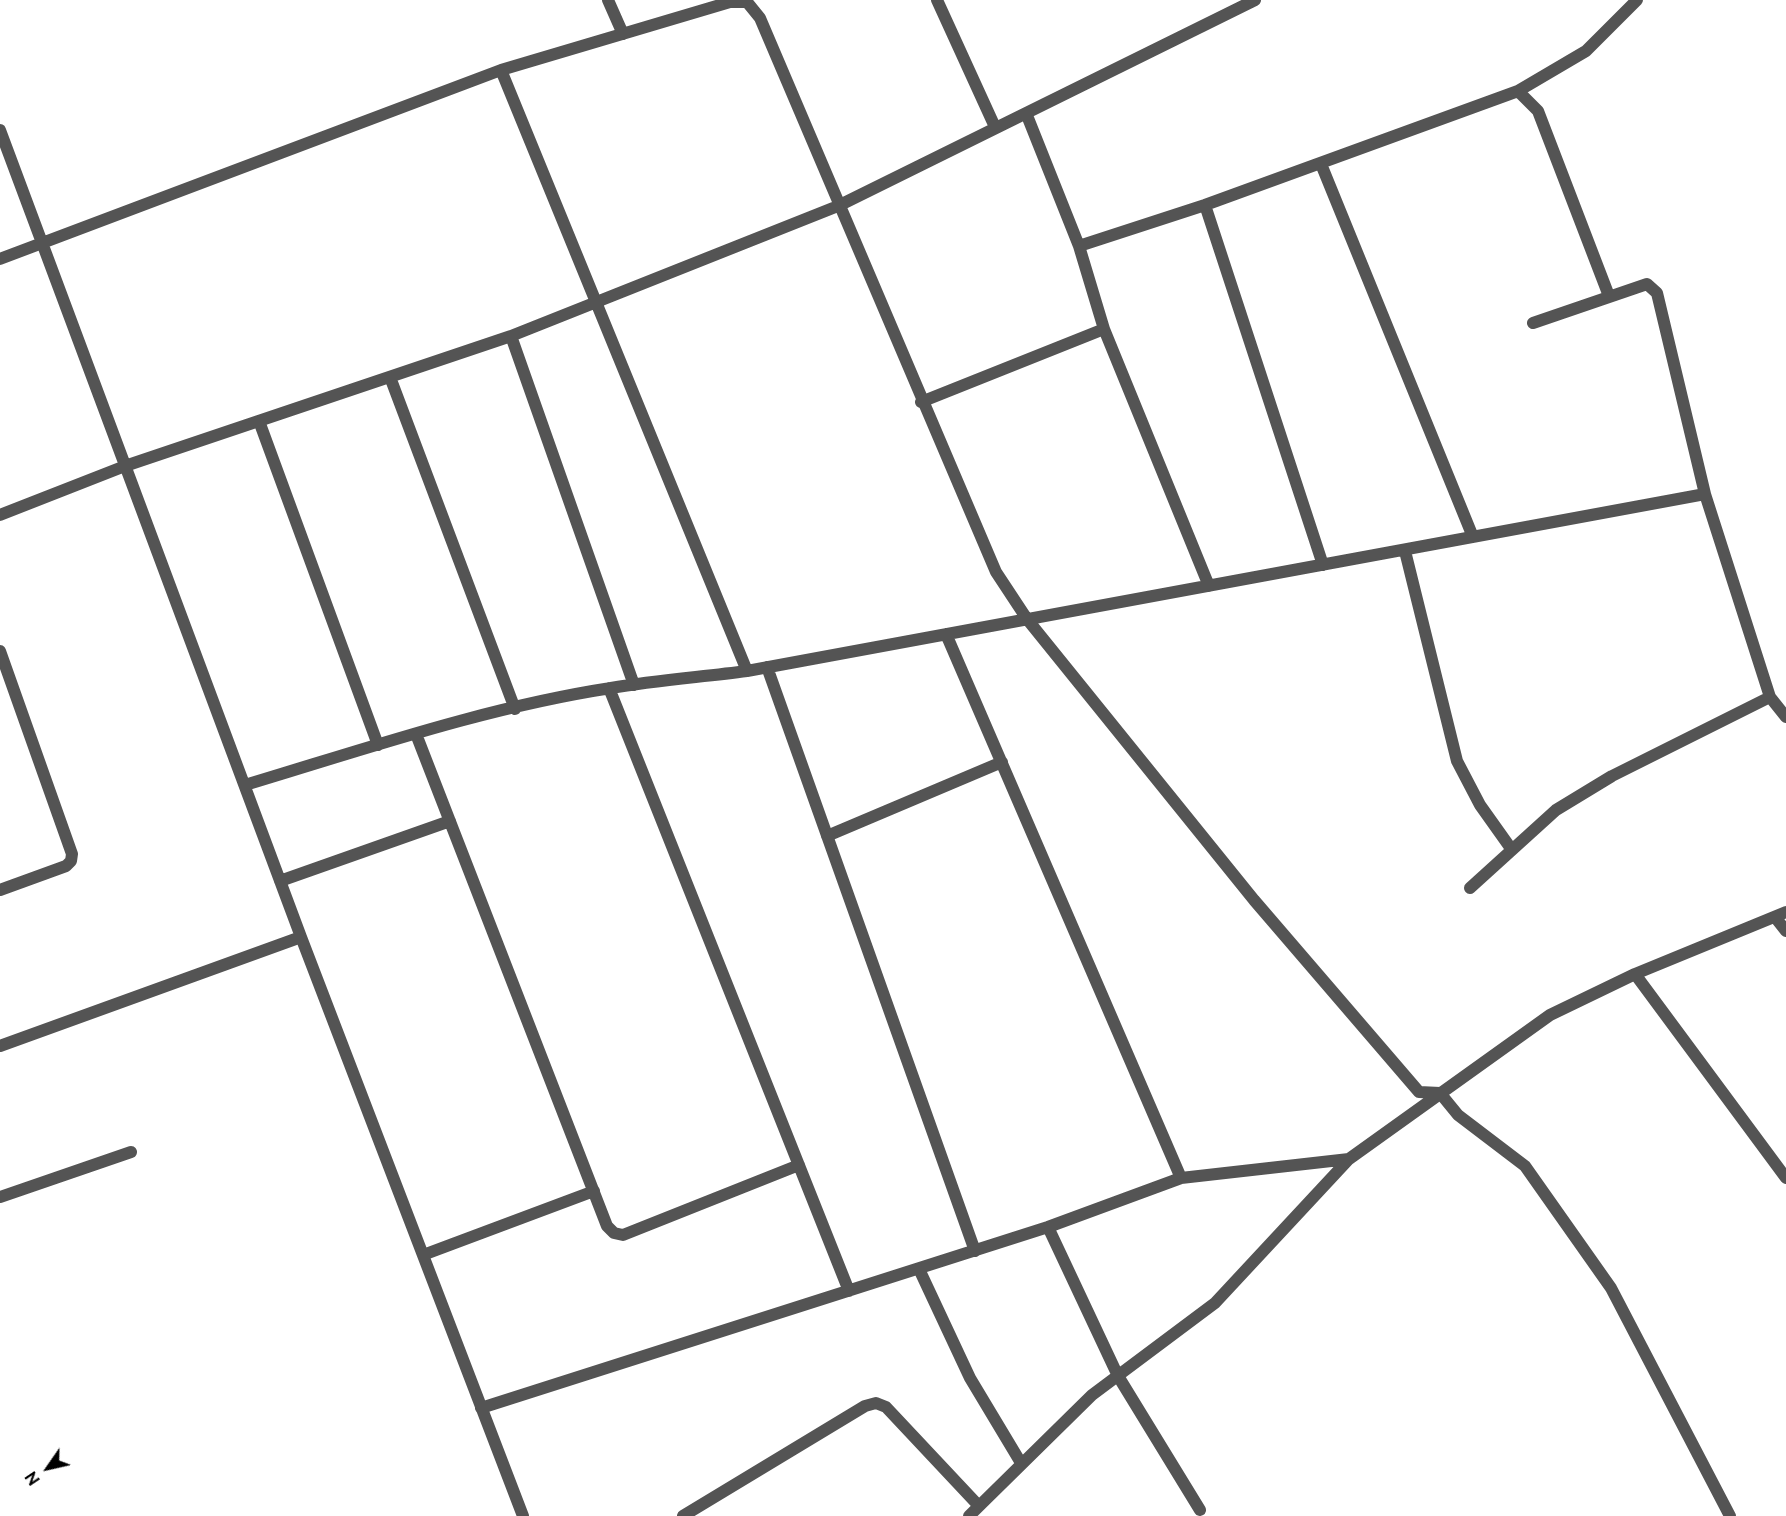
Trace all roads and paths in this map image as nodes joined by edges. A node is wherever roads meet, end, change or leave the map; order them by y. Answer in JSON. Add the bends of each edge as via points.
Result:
{"nodes":[{"id":1,"x":608,"y":0,"type":"edge"},
{"id":2,"x":937,"y":0,"type":"edge"},
{"id":3,"x":1254,"y":0,"type":"edge"},
{"id":4,"x":1637,"y":0,"type":"edge"},
{"id":5,"x":623,"y":34,"type":"junction"},
{"id":6,"x":501,"y":70,"type":"junction"},
{"id":7,"x":1518,"y":91,"type":"junction"},
{"id":8,"x":1026,"y":113,"type":"junction"},
{"id":9,"x":995,"y":127,"type":"junction"},
{"id":10,"x":0,"y":130,"type":"edge"},
{"id":11,"x":1321,"y":164,"type":"junction"},
{"id":12,"x":1205,"y":205,"type":"junction"},
{"id":13,"x":838,"y":206,"type":"junction"},
{"id":14,"x":42,"y":242,"type":"junction"},
{"id":15,"x":1079,"y":246,"type":"junction"},
{"id":16,"x":0,"y":259,"type":"edge"},
{"id":17,"x":1609,"y":296,"type":"junction"},
{"id":18,"x":596,"y":303,"type":"junction"},
{"id":19,"x":1533,"y":323,"type":"dead end"},
{"id":20,"x":1104,"y":329,"type":"junction"},
{"id":21,"x":511,"y":336,"type":"junction"},
{"id":22,"x":390,"y":377,"type":"junction"},
{"id":23,"x":921,"y":402,"type":"junction"},
{"id":24,"x":259,"y":421,"type":"junction"},
{"id":25,"x":125,"y":466,"type":"junction"},
{"id":26,"x":1705,"y":494,"type":"junction"},
{"id":27,"x":0,"y":515,"type":"edge"},
{"id":28,"x":1473,"y":537,"type":"junction"},
{"id":29,"x":1405,"y":551,"type":"junction"},
{"id":30,"x":1323,"y":565,"type":"junction"},
{"id":31,"x":1209,"y":586,"type":"junction"},
{"id":32,"x":1028,"y":619,"type":"junction"},
{"id":33,"x":946,"y":634,"type":"junction"},
{"id":34,"x":0,"y":651,"type":"edge"},
{"id":35,"x":767,"y":667,"type":"junction"},
{"id":36,"x":747,"y":671,"type":"junction"},
{"id":37,"x":634,"y":685,"type":"junction"},
{"id":38,"x":609,"y":688,"type":"junction"},
{"id":39,"x":1770,"y":697,"type":"junction"},
{"id":40,"x":515,"y":709,"type":"junction"},
{"id":41,"x":1786,"y":717,"type":"edge"},
{"id":42,"x":416,"y":734,"type":"junction"},
{"id":43,"x":378,"y":745,"type":"junction"},
{"id":44,"x":1002,"y":762,"type":"junction"},
{"id":45,"x":245,"y":785,"type":"junction"},
{"id":46,"x":450,"y":821,"type":"junction"},
{"id":47,"x":827,"y":836,"type":"junction"},
{"id":48,"x":1512,"y":850,"type":"junction"},
{"id":49,"x":280,"y":880,"type":"junction"},
{"id":50,"x":1470,"y":888,"type":"dead end"},
{"id":51,"x":0,"y":890,"type":"edge"},
{"id":52,"x":1781,"y":914,"type":"edge"},
{"id":53,"x":1786,"y":931,"type":"edge"},
{"id":54,"x":301,"y":938,"type":"junction"},
{"id":55,"x":1635,"y":974,"type":"junction"},
{"id":56,"x":0,"y":1046,"type":"edge"},
{"id":57,"x":1440,"y":1093,"type":"junction"},
{"id":58,"x":131,"y":1152,"type":"dead end"},
{"id":59,"x":1349,"y":1159,"type":"junction"},
{"id":60,"x":799,"y":1165,"type":"junction"},
{"id":61,"x":1181,"y":1178,"type":"junction"},
{"id":62,"x":1786,"y":1178,"type":"edge"},
{"id":63,"x":594,"y":1191,"type":"junction"},
{"id":64,"x":0,"y":1197,"type":"edge"},
{"id":65,"x":1048,"y":1227,"type":"junction"},
{"id":66,"x":975,"y":1251,"type":"junction"},
{"id":67,"x":423,"y":1255,"type":"junction"},
{"id":68,"x":919,"y":1269,"type":"junction"},
{"id":69,"x":849,"y":1291,"type":"junction"},
{"id":70,"x":1118,"y":1376,"type":"junction"},
{"id":71,"x":481,"y":1408,"type":"junction"},
{"id":72,"x":1022,"y":1463,"type":"junction"},
{"id":73,"x":978,"y":1505,"type":"junction"},
{"id":74,"x":1200,"y":1510,"type":"dead end"},
{"id":75,"x":523,"y":1516,"type":"edge"},
{"id":76,"x":683,"y":1516,"type":"edge"},
{"id":77,"x":969,"y":1516,"type":"edge"},
{"id":78,"x":1730,"y":1516,"type":"edge"}],
"edges":[{"from":1,"to":5,"type":"street"},
{"from":2,"to":9,"type":"street"},
{"from":3,"to":8,"type":"street"},
{"from":4,"to":7,"type":"street","via":[[1586,51]]},
{"from":5,"to":6,"type":"street"},
{"from":5,"to":13,"type":"street","via":[[730,2],[747,2],[760,18]]},
{"from":6,"to":14,"type":"street"},
{"from":6,"to":18,"type":"street"},
{"from":7,"to":11,"type":"street"},
{"from":7,"to":17,"type":"street","via":[[1538,111]]},
{"from":8,"to":9,"type":"street"},
{"from":8,"to":15,"type":"street"},
{"from":9,"to":13,"type":"street"},
{"from":10,"to":14,"type":"street"},
{"from":11,"to":12,"type":"street"},
{"from":11,"to":28,"type":"street"},
{"from":12,"to":15,"type":"street"},
{"from":12,"to":30,"type":"street"},
{"from":13,"to":18,"type":"street"},
{"from":13,"to":23,"type":"street"},
{"from":14,"to":16,"type":"street"},
{"from":14,"to":25,"type":"street"},
{"from":15,"to":20,"type":"street"},
{"from":17,"to":19,"type":"street"},
{"from":17,"to":26,"type":"street","via":[[1647,284],[1657,293]]},
{"from":18,"to":21,"type":"street"},
{"from":18,"to":36,"type":"street"},
{"from":20,"to":23,"type":"street"},
{"from":20,"to":31,"type":"street"},
{"from":21,"to":22,"type":"street"},
{"from":21,"to":37,"type":"street"},
{"from":22,"to":24,"type":"street"},
{"from":22,"to":40,"type":"street"},
{"from":23,"to":32,"type":"street","via":[[996,572]]},
{"from":24,"to":25,"type":"street"},
{"from":24,"to":43,"type":"street"},
{"from":25,"to":27,"type":"street"},
{"from":25,"to":45,"type":"street"},
{"from":26,"to":28,"type":"street"},
{"from":26,"to":39,"type":"street"},
{"from":28,"to":29,"type":"street"},
{"from":29,"to":30,"type":"street"},
{"from":29,"to":48,"type":"street","via":[[1457,761],[1480,805]]},
{"from":30,"to":31,"type":"street"},
{"from":31,"to":32,"type":"street"},
{"from":32,"to":33,"type":"street"},
{"from":32,"to":57,"type":"street","via":[[1254,900],[1419,1092]]},
{"from":33,"to":35,"type":"street"},
{"from":33,"to":44,"type":"street"},
{"from":34,"to":51,"type":"street","via":[[72,854],[66,866]]},
{"from":35,"to":36,"type":"street"},
{"from":35,"to":47,"type":"street"},
{"from":36,"to":37,"type":"street"},
{"from":37,"to":38,"type":"street"},
{"from":38,"to":40,"type":"street"},
{"from":38,"to":60,"type":"street"},
{"from":39,"to":41,"type":"street"},
{"from":39,"to":48,"type":"street","via":[[1556,810]]},
{"from":40,"to":42,"type":"street"},
{"from":42,"to":43,"type":"street"},
{"from":42,"to":46,"type":"street"},
{"from":43,"to":45,"type":"street"},
{"from":44,"to":47,"type":"street"},
{"from":44,"to":61,"type":"street"},
{"from":45,"to":49,"type":"street"},
{"from":46,"to":49,"type":"street"},
{"from":46,"to":63,"type":"street"},
{"from":47,"to":66,"type":"street"},
{"from":48,"to":50,"type":"street"},
{"from":49,"to":54,"type":"street"},
{"from":52,"to":53,"type":"street"},
{"from":52,"to":55,"type":"street"},
{"from":54,"to":56,"type":"street"},
{"from":54,"to":67,"type":"street"},
{"from":55,"to":57,"type":"street","via":[[1550,1016]]},
{"from":55,"to":62,"type":"street"},
{"from":57,"to":59,"type":"street"},
{"from":57,"to":78,"type":"street","via":[[1458,1115],[1525,1166],[1611,1287]]},
{"from":58,"to":64,"type":"street"},
{"from":59,"to":61,"type":"street"},
{"from":59,"to":70,"type":"street","via":[[1215,1303]]},
{"from":60,"to":63,"type":"street","via":[[623,1235],[607,1226]]},
{"from":60,"to":69,"type":"street"},
{"from":61,"to":65,"type":"street"},
{"from":63,"to":67,"type":"street"},
{"from":65,"to":66,"type":"street"},
{"from":65,"to":70,"type":"street"},
{"from":66,"to":68,"type":"street"},
{"from":67,"to":71,"type":"street"},
{"from":68,"to":69,"type":"street"},
{"from":68,"to":72,"type":"street","via":[[969,1378]]},
{"from":69,"to":71,"type":"street"},
{"from":70,"to":72,"type":"street","via":[[1092,1395]]},
{"from":70,"to":74,"type":"street"},
{"from":71,"to":75,"type":"street"},
{"from":72,"to":73,"type":"street"},
{"from":73,"to":76,"type":"street","via":[[885,1407],[876,1403]]},
{"from":73,"to":77,"type":"street"}]}
